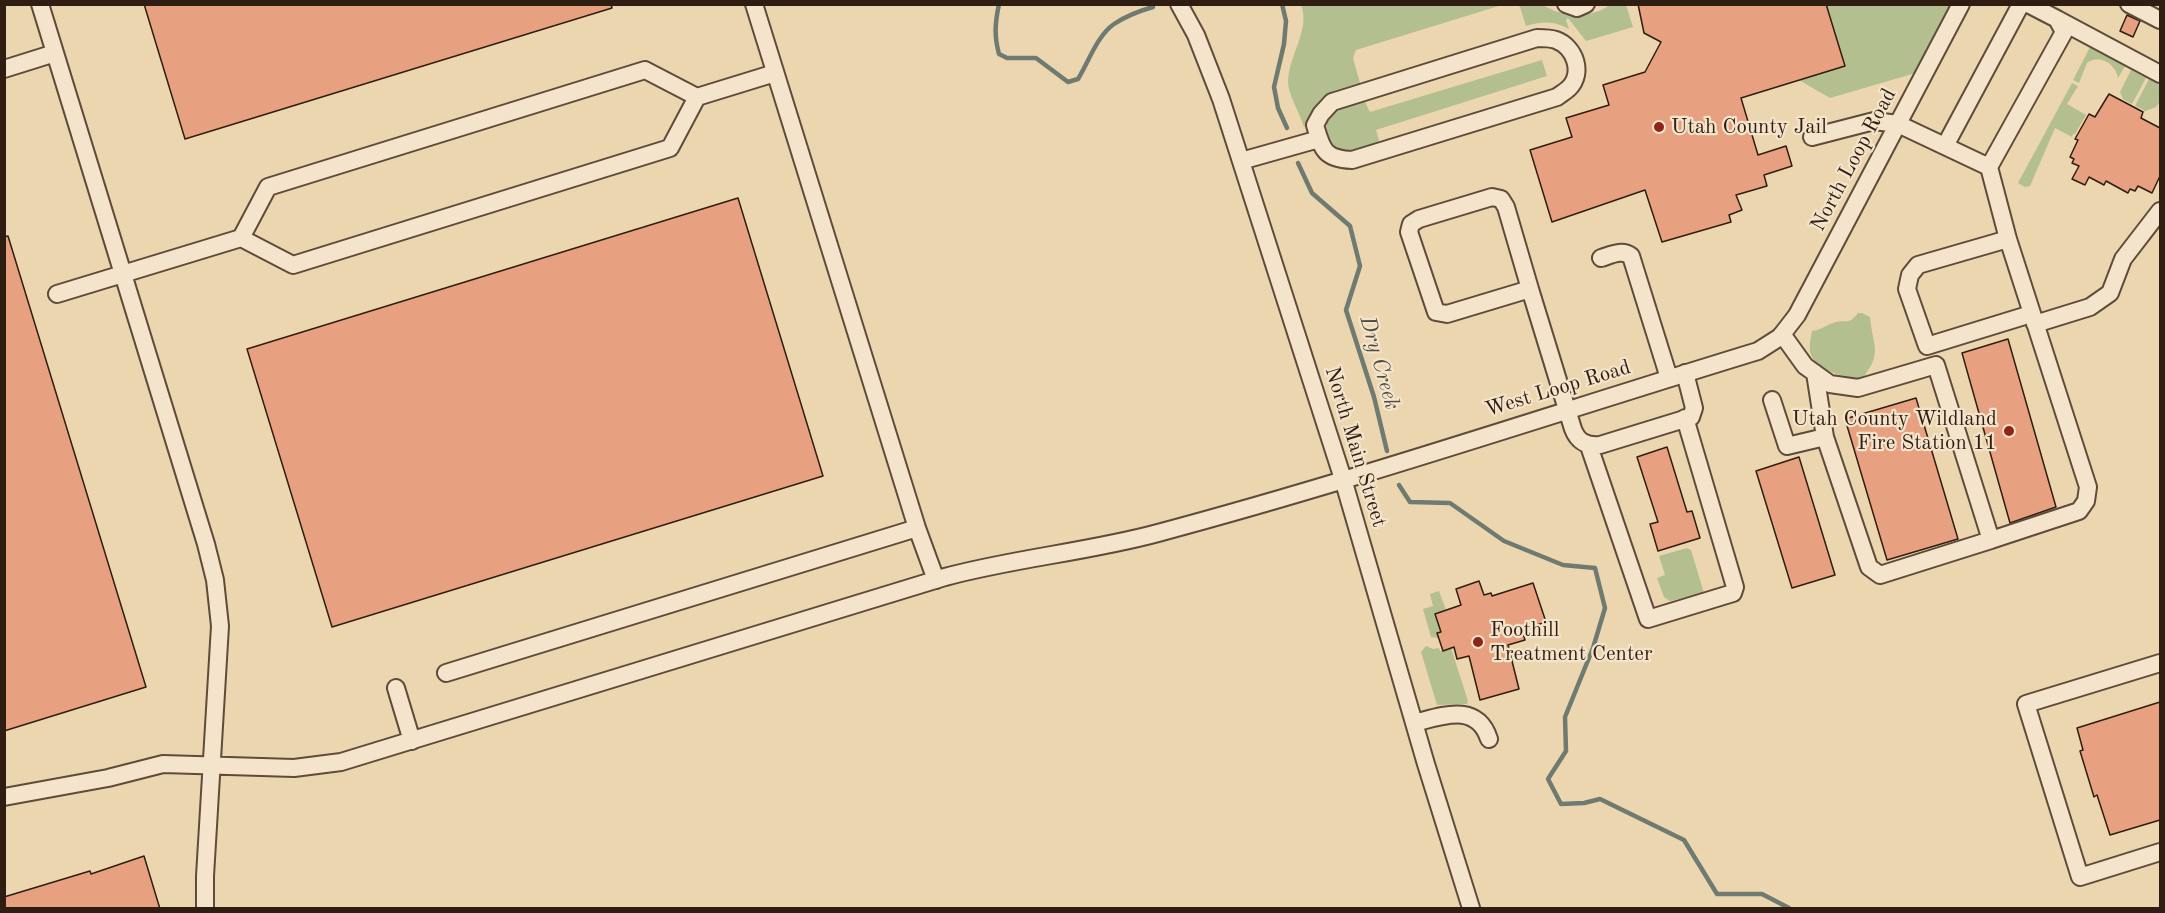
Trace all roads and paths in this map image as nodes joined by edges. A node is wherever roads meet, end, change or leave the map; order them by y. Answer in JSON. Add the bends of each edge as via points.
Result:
{"nodes":[{"id":1,"x":40,"y":4,"type":"edge"},
{"id":2,"x":754,"y":4,"type":"edge"},
{"id":3,"x":1179,"y":4,"type":"edge"},
{"id":4,"x":1566,"y":4,"type":"edge"},
{"id":5,"x":1586,"y":4,"type":"edge"},
{"id":6,"x":1961,"y":4,"type":"edge"},
{"id":7,"x":2021,"y":4,"type":"edge"},
{"id":8,"x":2028,"y":4,"type":"edge"},
{"id":9,"x":2129,"y":4,"type":"edge"},
{"id":10,"x":2057,"y":19,"type":"junction"},
{"id":11,"x":2160,"y":20,"type":"edge"},
{"id":12,"x":55,"y":53,"type":"junction"},
{"id":13,"x":4,"y":69,"type":"edge"},
{"id":14,"x":775,"y":73,"type":"junction"},
{"id":15,"x":2160,"y":74,"type":"edge"},
{"id":16,"x":696,"y":97,"type":"junction"},
{"id":17,"x":1898,"y":124,"type":"junction"},
{"id":18,"x":1812,"y":137,"type":"dead end"},
{"id":19,"x":1319,"y":139,"type":"junction"},
{"id":20,"x":1945,"y":146,"type":"junction"},
{"id":21,"x":1240,"y":161,"type":"junction"},
{"id":22,"x":1989,"y":167,"type":"junction"},
{"id":23,"x":2160,"y":211,"type":"edge"},
{"id":24,"x":242,"y":238,"type":"junction"},
{"id":25,"x":2008,"y":239,"type":"junction"},
{"id":26,"x":1601,"y":258,"type":"dead end"},
{"id":27,"x":123,"y":274,"type":"junction"},
{"id":28,"x":1530,"y":289,"type":"junction"},
{"id":29,"x":57,"y":294,"type":"dead end"},
{"id":30,"x":2033,"y":319,"type":"junction"},
{"id":31,"x":1782,"y":334,"type":"junction"},
{"id":32,"x":1927,"y":346,"type":"junction"},
{"id":33,"x":1936,"y":365,"type":"junction"},
{"id":34,"x":1815,"y":373,"type":"junction"},
{"id":35,"x":1677,"y":376,"type":"junction"},
{"id":36,"x":1772,"y":400,"type":"dead end"},
{"id":37,"x":1566,"y":410,"type":"junction"},
{"id":38,"x":1685,"y":418,"type":"junction"},
{"id":39,"x":1825,"y":437,"type":"junction"},
{"id":40,"x":1588,"y":446,"type":"junction"},
{"id":41,"x":1343,"y":479,"type":"junction"},
{"id":42,"x":917,"y":528,"type":"junction"},
{"id":43,"x":1991,"y":540,"type":"junction"},
{"id":44,"x":936,"y":580,"type":"junction"},
{"id":45,"x":2160,"y":663,"type":"edge"},
{"id":46,"x":446,"y":673,"type":"dead end"},
{"id":47,"x":396,"y":688,"type":"dead end"},
{"id":48,"x":1414,"y":723,"type":"junction"},
{"id":49,"x":1489,"y":739,"type":"dead end"},
{"id":50,"x":412,"y":741,"type":"junction"},
{"id":51,"x":212,"y":766,"type":"junction"},
{"id":52,"x":4,"y":797,"type":"edge"},
{"id":53,"x":2160,"y":852,"type":"edge"},
{"id":54,"x":205,"y":909,"type":"edge"},
{"id":55,"x":1471,"y":909,"type":"edge"}],
"edges":[{"from":1,"to":12,"type":"street"},
{"from":2,"to":14,"type":"street"},
{"from":3,"to":21,"type":"street","name":"North Main Street","via":[[1196,35],[1221,99]]},
{"from":4,"to":5,"type":"street","via":[[1577,8]]},
{"from":6,"to":17,"type":"street","name":"North Loop Road"},
{"from":7,"to":20,"type":"street"},
{"from":8,"to":10,"type":"street"},
{"from":9,"to":11,"type":"street"},
{"from":10,"to":15,"type":"street"},
{"from":10,"to":22,"type":"street","via":[[2064,32]]},
{"from":12,"to":13,"type":"street"},
{"from":12,"to":27,"type":"street"},
{"from":14,"to":16,"type":"street"},
{"from":14,"to":42,"type":"street"},
{"from":16,"to":24,"type":"street","via":[[670,148],[293,265]]},
{"from":16,"to":24,"type":"street","via":[[645,70],[599,84],[268,187]]},
{"from":17,"to":18,"type":"street","via":[[1874,121]]},
{"from":17,"to":20,"type":"street"},
{"from":17,"to":31,"type":"street","name":"North Loop Road","via":[[1797,315]]},
{"from":19,"to":19,"type":"street","via":[[1329,155],[1352,160],[1557,97],[1570,87],[1577,72],[1575,58],[1567,45],[1537,38],[1351,95],[1332,102],[1321,114],[1315,125]]},
{"from":19,"to":21,"type":"street"},
{"from":20,"to":22,"type":"street"},
{"from":21,"to":41,"type":"street","name":"North Main Street"},
{"from":22,"to":25,"type":"street"},
{"from":23,"to":30,"type":"street","via":[[2124,259],[2110,293],[2090,307]]},
{"from":24,"to":27,"type":"street"},
{"from":25,"to":30,"type":"street"},
{"from":25,"to":32,"type":"street","via":[[1918,265],[1910,275],[1906,289]]},
{"from":26,"to":35,"type":"street","via":[[1626,252],[1631,256]]},
{"from":27,"to":29,"type":"street"},
{"from":27,"to":51,"type":"street","via":[[215,580],[220,626]]},
{"from":28,"to":28,"type":"street","via":[[1447,314],[1436,312],[1409,232],[1411,224],[1492,197],[1501,199]]},
{"from":28,"to":37,"type":"street"},
{"from":30,"to":32,"type":"street"},
{"from":30,"to":43,"type":"street","via":[[2088,487],[2086,501],[2079,511]]},
{"from":31,"to":34,"type":"street","via":[[1805,366]]},
{"from":31,"to":35,"type":"street","name":"West Loop Road","via":[[1758,351]]},
{"from":32,"to":33,"type":"street"},
{"from":33,"to":34,"type":"street","via":[[1858,388],[1830,384]]},
{"from":33,"to":43,"type":"street"},
{"from":34,"to":39,"type":"street"},
{"from":35,"to":37,"type":"street","name":"West Loop Road"},
{"from":35,"to":38,"type":"street","via":[[1694,408],[1691,417]]},
{"from":36,"to":39,"type":"street","via":[[1787,446]]},
{"from":37,"to":40,"type":"street","via":[[1576,438]]},
{"from":37,"to":41,"type":"street","name":"West Loop Road"},
{"from":38,"to":40,"type":"street"},
{"from":38,"to":40,"type":"street","via":[[1735,587],[1733,593],[1648,619]]},
{"from":39,"to":43,"type":"street","via":[[1869,567],[1880,575]]},
{"from":41,"to":44,"type":"street","name":"West Loop Road","via":[[1148,536]]},
{"from":41,"to":48,"type":"street","name":"North Main Street"},
{"from":42,"to":44,"type":"street"},
{"from":42,"to":46,"type":"street"},
{"from":44,"to":50,"type":"street","name":"West Loop Road"},
{"from":45,"to":53,"type":"street","via":[[2026,704],[2080,878]]},
{"from":47,"to":50,"type":"street"},
{"from":48,"to":49,"type":"street","via":[[1466,715],[1483,724]]},
{"from":48,"to":55,"type":"street","name":"North Main Street"},
{"from":50,"to":51,"type":"street","name":"West Loop Road","via":[[316,766]]},
{"from":51,"to":52,"type":"street","name":"West Loop Road","via":[[163,764]]},
{"from":51,"to":54,"type":"street"}]}
